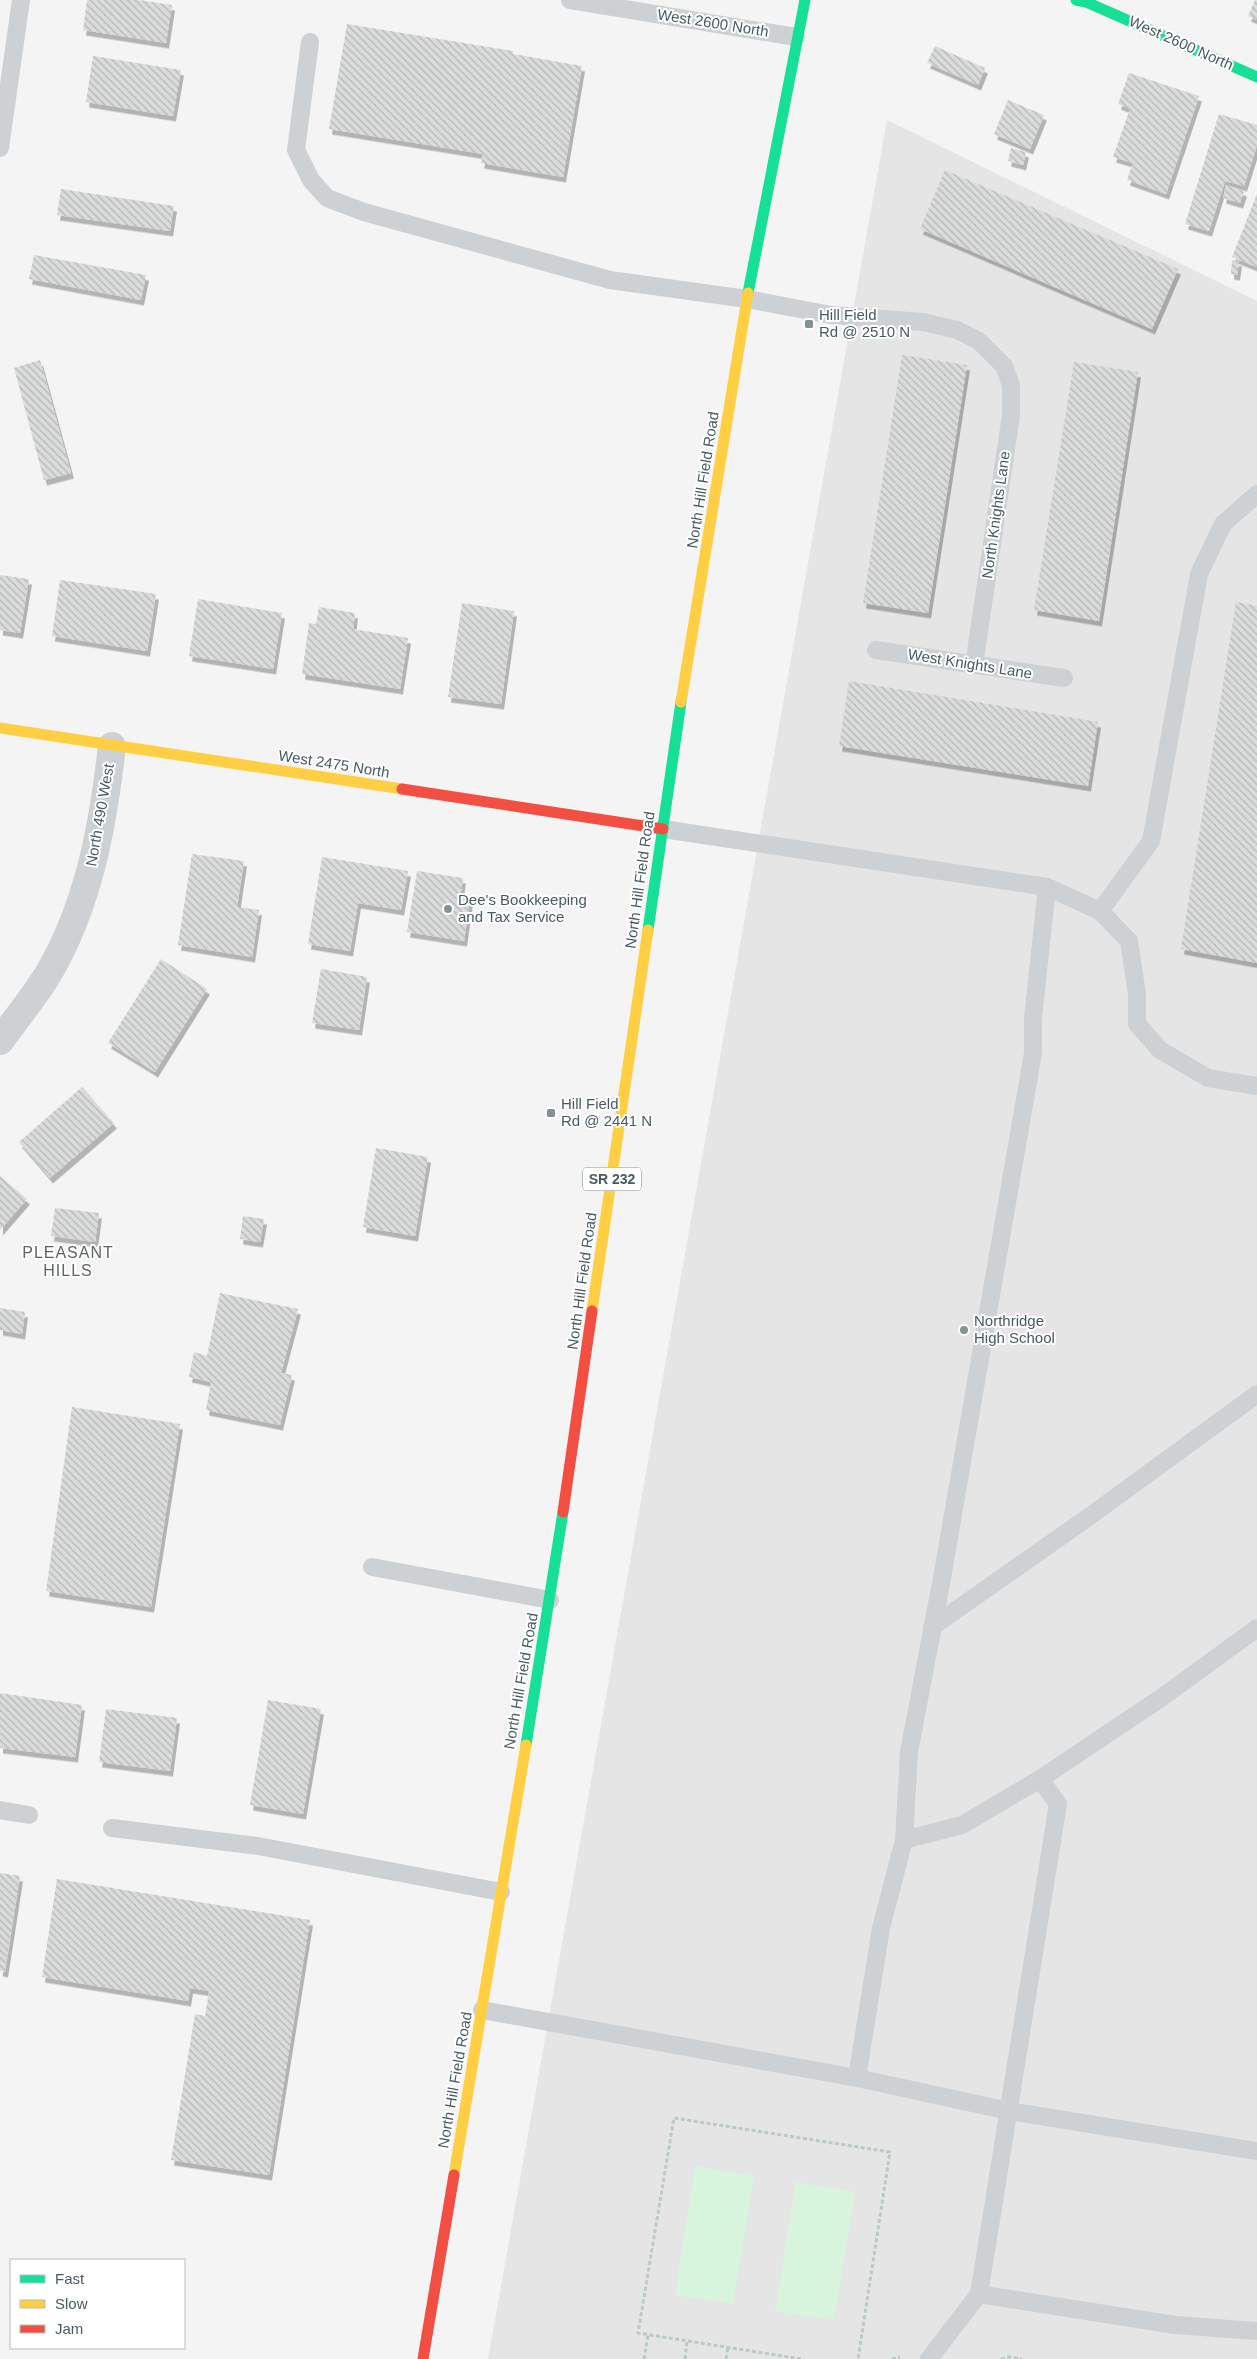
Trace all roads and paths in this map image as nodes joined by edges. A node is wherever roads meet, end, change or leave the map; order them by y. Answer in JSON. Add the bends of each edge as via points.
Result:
{"nodes":[{"id":1,"x":21,"y":0,"type":"edge"},
{"id":2,"x":570,"y":0,"type":"edge"},
{"id":3,"x":805,"y":0,"type":"edge"},
{"id":4,"x":1076,"y":0,"type":"edge"},
{"id":5,"x":796,"y":37,"type":"junction"},
{"id":6,"x":310,"y":42,"type":"dead end"},
{"id":7,"x":1257,"y":77,"type":"edge"},
{"id":8,"x":0,"y":148,"type":"edge"},
{"id":9,"x":748,"y":299,"type":"junction"},
{"id":10,"x":1257,"y":494,"type":"edge"},
{"id":11,"x":876,"y":650,"type":"dead end"},
{"id":12,"x":974,"y":665,"type":"junction"},
{"id":13,"x":1064,"y":678,"type":"dead end"},
{"id":14,"x":0,"y":728,"type":"edge"},
{"id":15,"x":112,"y":746,"type":"junction"},
{"id":16,"x":663,"y":829,"type":"junction"},
{"id":17,"x":1047,"y":887,"type":"junction"},
{"id":18,"x":1100,"y":911,"type":"junction"},
{"id":19,"x":0,"y":1041,"type":"edge"},
{"id":20,"x":1257,"y":1086,"type":"edge"},
{"id":21,"x":1257,"y":1394,"type":"edge"},
{"id":22,"x":372,"y":1567,"type":"dead end"},
{"id":23,"x":550,"y":1600,"type":"junction"},
{"id":24,"x":932,"y":1627,"type":"junction"},
{"id":25,"x":1257,"y":1628,"type":"edge"},
{"id":26,"x":1040,"y":1779,"type":"junction"},
{"id":27,"x":0,"y":1810,"type":"edge"},
{"id":28,"x":29,"y":1815,"type":"dead end"},
{"id":29,"x":112,"y":1828,"type":"dead end"},
{"id":30,"x":904,"y":1840,"type":"junction"},
{"id":31,"x":501,"y":1892,"type":"junction"},
{"id":32,"x":482,"y":2010,"type":"junction"},
{"id":33,"x":857,"y":2078,"type":"junction"},
{"id":34,"x":1008,"y":2111,"type":"junction"},
{"id":35,"x":1257,"y":2151,"type":"edge"},
{"id":36,"x":978,"y":2294,"type":"junction"},
{"id":37,"x":1257,"y":2331,"type":"edge"},
{"id":38,"x":648,"y":2335,"type":"junction"},
{"id":39,"x":687,"y":2341,"type":"junction"},
{"id":40,"x":728,"y":2347,"type":"junction"},
{"id":41,"x":766,"y":2354,"type":"junction"},
{"id":42,"x":900,"y":2357,"type":"dead end"},
{"id":43,"x":423,"y":2359,"type":"edge"},
{"id":44,"x":644,"y":2359,"type":"edge"},
{"id":45,"x":685,"y":2359,"type":"edge"},
{"id":46,"x":726,"y":2359,"type":"edge"},
{"id":47,"x":766,"y":2359,"type":"edge"},
{"id":48,"x":801,"y":2359,"type":"edge"},
{"id":49,"x":858,"y":2359,"type":"edge"},
{"id":50,"x":892,"y":2359,"type":"edge"},
{"id":51,"x":929,"y":2359,"type":"edge"},
{"id":52,"x":1001,"y":2359,"type":"edge"},
{"id":53,"x":1022,"y":2359,"type":"edge"}],
"edges":[{"from":1,"to":8,"type":"lane"},
{"from":2,"to":5,"type":"lane","name":"West 2600 North"},
{"from":3,"to":5,"type":"main road","name":"North Hill Field Road","number":"SR 232"},
{"from":4,"to":7,"type":"main road","name":"West 2600 North"},
{"from":5,"to":9,"type":"main road","name":"North Hill Field Road","number":"SR 232"},
{"from":6,"to":9,"type":"lane","via":[[296,150],[311,180],[328,198],[364,212],[610,280]]},
{"from":9,"to":12,"type":"lane","name":"North Knights Lane","via":[[831,315],[923,322],[957,330],[979,341],[1004,366],[1011,384],[1011,415]]},
{"from":9,"to":16,"type":"main road","name":"North Hill Field Road","number":"SR 232"},
{"from":10,"to":18,"type":"lane","via":[[1223,524],[1199,574],[1151,841]]},
{"from":11,"to":12,"type":"lane","name":"West Knights Lane"},
{"from":12,"to":13,"type":"lane","name":"West Knights Lane"},
{"from":14,"to":15,"type":"main road","name":"West 2475 North"},
{"from":15,"to":16,"type":"main road","name":"West 2475 North"},
{"from":15,"to":19,"type":"street","name":"North 490 West","via":[[97,851],[78,913],[48,976]]},
{"from":16,"to":17,"type":"lane"},
{"from":16,"to":23,"type":"main road","name":"North Hill Field Road","number":"SR 232"},
{"from":17,"to":18,"type":"lane"},
{"from":17,"to":24,"type":"lane","via":[[1033,1018],[1033,1053]]},
{"from":18,"to":20,"type":"lane","via":[[1129,941],[1137,994],[1137,1024],[1160,1050],[1208,1078]]},
{"from":21,"to":24,"type":"lane"},
{"from":22,"to":23,"type":"lane"},
{"from":23,"to":31,"type":"main road","name":"North Hill Field Road","number":"SR 232"},
{"from":24,"to":30,"type":"lane","via":[[909,1752]]},
{"from":25,"to":26,"type":"lane","via":[[1161,1698]]},
{"from":26,"to":30,"type":"lane","via":[[962,1825]]},
{"from":26,"to":34,"type":"lane","via":[[1058,1804]]},
{"from":27,"to":28,"type":"lane"},
{"from":29,"to":31,"type":"lane","via":[[258,1846]]},
{"from":30,"to":33,"type":"lane","via":[[881,1928]]},
{"from":31,"to":32,"type":"main road","name":"North Hill Field Road","number":"SR 232"},
{"from":32,"to":33,"type":"lane"},
{"from":32,"to":43,"type":"main road","name":"North Hill Field Road","number":"SR 232"},
{"from":33,"to":34,"type":"lane"},
{"from":34,"to":35,"type":"lane"},
{"from":34,"to":36,"type":"lane"},
{"from":36,"to":37,"type":"lane","via":[[1175,2325]]},
{"from":36,"to":51,"type":"lane"},
{"from":38,"to":39,"type":"path"},
{"from":38,"to":44,"type":"path"},
{"from":38,"to":49,"type":"path","via":[[638,2333],[674,2118],[890,2152]]},
{"from":39,"to":40,"type":"path"},
{"from":39,"to":45,"type":"path"},
{"from":40,"to":41,"type":"path"},
{"from":40,"to":46,"type":"path"},
{"from":41,"to":47,"type":"path"},
{"from":41,"to":48,"type":"path"},
{"from":42,"to":50,"type":"path"},
{"from":52,"to":53,"type":"path"}]}
